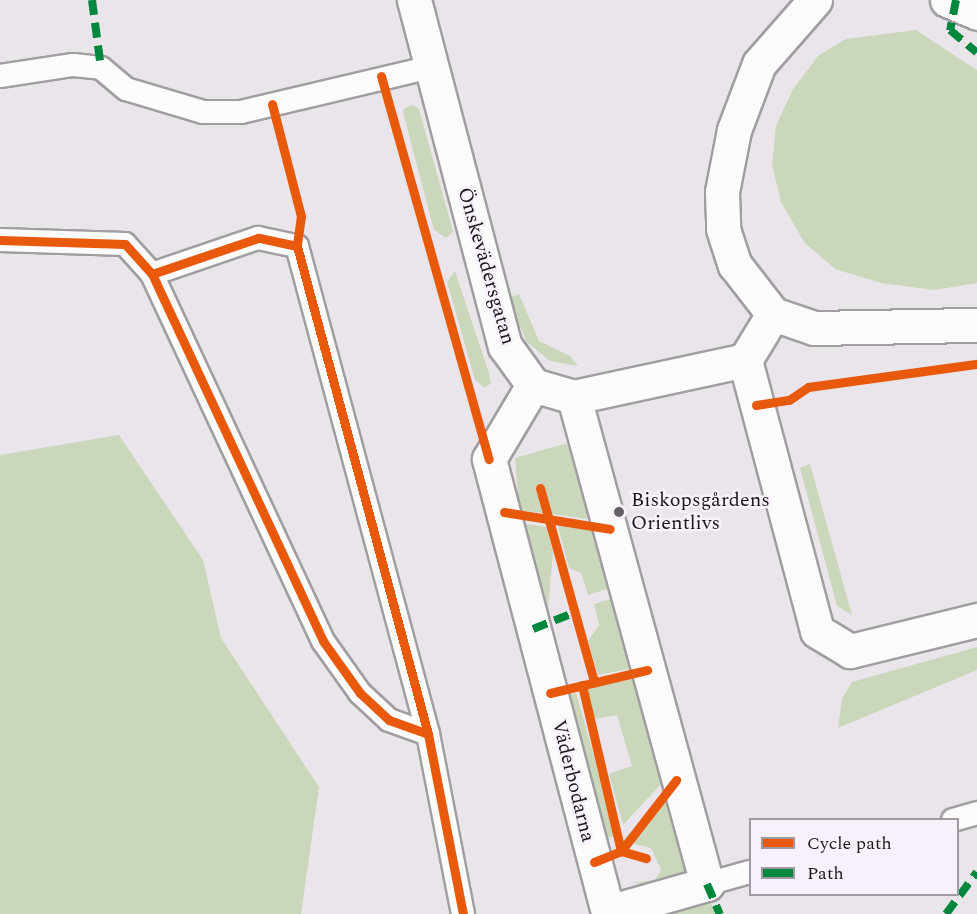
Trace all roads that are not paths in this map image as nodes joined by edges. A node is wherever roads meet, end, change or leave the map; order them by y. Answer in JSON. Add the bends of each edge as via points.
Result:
{"nodes":[{"id":1,"x":414,"y":0,"type":"edge"},
{"id":2,"x":947,"y":0,"type":"edge"},
{"id":3,"x":818,"y":1,"type":"edge"},
{"id":4,"x":977,"y":14,"type":"edge"},
{"id":5,"x":431,"y":68,"type":"junction"},
{"id":6,"x":0,"y":76,"type":"edge"},
{"id":7,"x":0,"y":240,"type":"edge"},
{"id":8,"x":152,"y":274,"type":"junction"},
{"id":9,"x":773,"y":314,"type":"junction"},
{"id":10,"x":977,"y":325,"type":"edge"},
{"id":11,"x":745,"y":360,"type":"junction"},
{"id":12,"x":533,"y":385,"type":"junction"},
{"id":13,"x":574,"y":397,"type":"junction"},
{"id":14,"x":977,"y":620,"type":"edge"},
{"id":15,"x":428,"y":734,"type":"junction"},
{"id":16,"x":977,"y":813,"type":"edge"},
{"id":17,"x":957,"y":818,"type":"edge"},
{"id":18,"x":749,"y":872,"type":"edge"},
{"id":19,"x":707,"y":884,"type":"junction"},
{"id":20,"x":608,"y":913,"type":"edge"},
{"id":21,"x":464,"y":914,"type":"edge"}],
"edges":[{"from":1,"to":5,"type":"street","name":"Önskevädersgatan"},
{"from":2,"to":4,"type":"street"},
{"from":3,"to":9,"type":"street","via":[[759,64],[734,130],[722,192],[723,229],[735,265]]},
{"from":5,"to":6,"type":"lane","via":[[241,112],[203,112],[126,89],[101,68],[73,65]]},
{"from":5,"to":12,"type":"street","name":"Önskevädersgatan","via":[[505,346]]},
{"from":7,"to":8,"type":"lane","via":[[125,244]]},
{"from":8,"to":15,"type":"lane","via":[[323,641],[360,693],[388,720]]},
{"from":8,"to":15,"type":"lane","via":[[258,238],[297,246]]},
{"from":9,"to":10,"type":"street","via":[[814,328]]},
{"from":9,"to":11,"type":"street"},
{"from":11,"to":13,"type":"street"},
{"from":11,"to":14,"type":"street","via":[[817,631],[850,651]]},
{"from":12,"to":13,"type":"street"},
{"from":12,"to":20,"type":"street","name":"Väderbodarna","via":[[489,459]]},
{"from":13,"to":19,"type":"street"},
{"from":15,"to":21,"type":"lane"},
{"from":16,"to":17,"type":"lane"},
{"from":18,"to":19,"type":"lane"},
{"from":19,"to":20,"type":"street","name":"Väderbodarna"}]}
